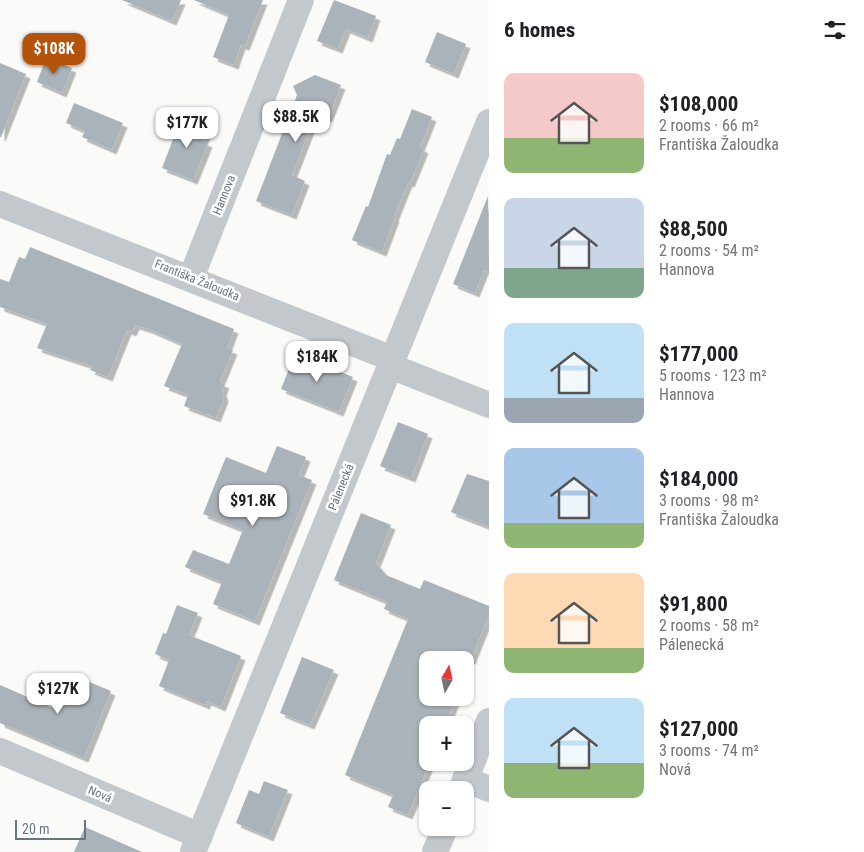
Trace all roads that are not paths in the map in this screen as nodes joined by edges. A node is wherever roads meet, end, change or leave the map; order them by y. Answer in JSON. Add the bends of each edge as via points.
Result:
{"nodes":[{"id":1,"x":301,"y":0,"type":"edge"},
{"id":2,"x":489,"y":122,"type":"edge"},
{"id":3,"x":0,"y":204,"type":"edge"},
{"id":4,"x":191,"y":278,"type":"junction"},
{"id":5,"x":391,"y":362,"type":"junction"},
{"id":6,"x":489,"y":405,"type":"edge"},
{"id":7,"x":489,"y":721,"type":"edge"},
{"id":8,"x":0,"y":751,"type":"edge"},
{"id":9,"x":464,"y":781,"type":"edge"},
{"id":10,"x":474,"y":786,"type":"edge"},
{"id":11,"x":489,"y":789,"type":"edge"},
{"id":12,"x":442,"y":836,"type":"edge"},
{"id":13,"x":196,"y":844,"type":"edge"},
{"id":14,"x":435,"y":852,"type":"edge"}],
"edges":[{"from":1,"to":4,"type":"street","name":"Hannova"},
{"from":2,"to":5,"type":"street","name":"Pálenecká"},
{"from":3,"to":4,"type":"street","name":"Františka Žaloudka"},
{"from":4,"to":5,"type":"street","name":"Františka Žaloudka"},
{"from":5,"to":6,"type":"street","name":"Františka Žaloudka"},
{"from":5,"to":13,"type":"street","name":"Pálenecká"},
{"from":7,"to":9,"type":"street"},
{"from":8,"to":13,"type":"street","name":"Nová"},
{"from":10,"to":11,"type":"street"},
{"from":12,"to":14,"type":"street"}]}
